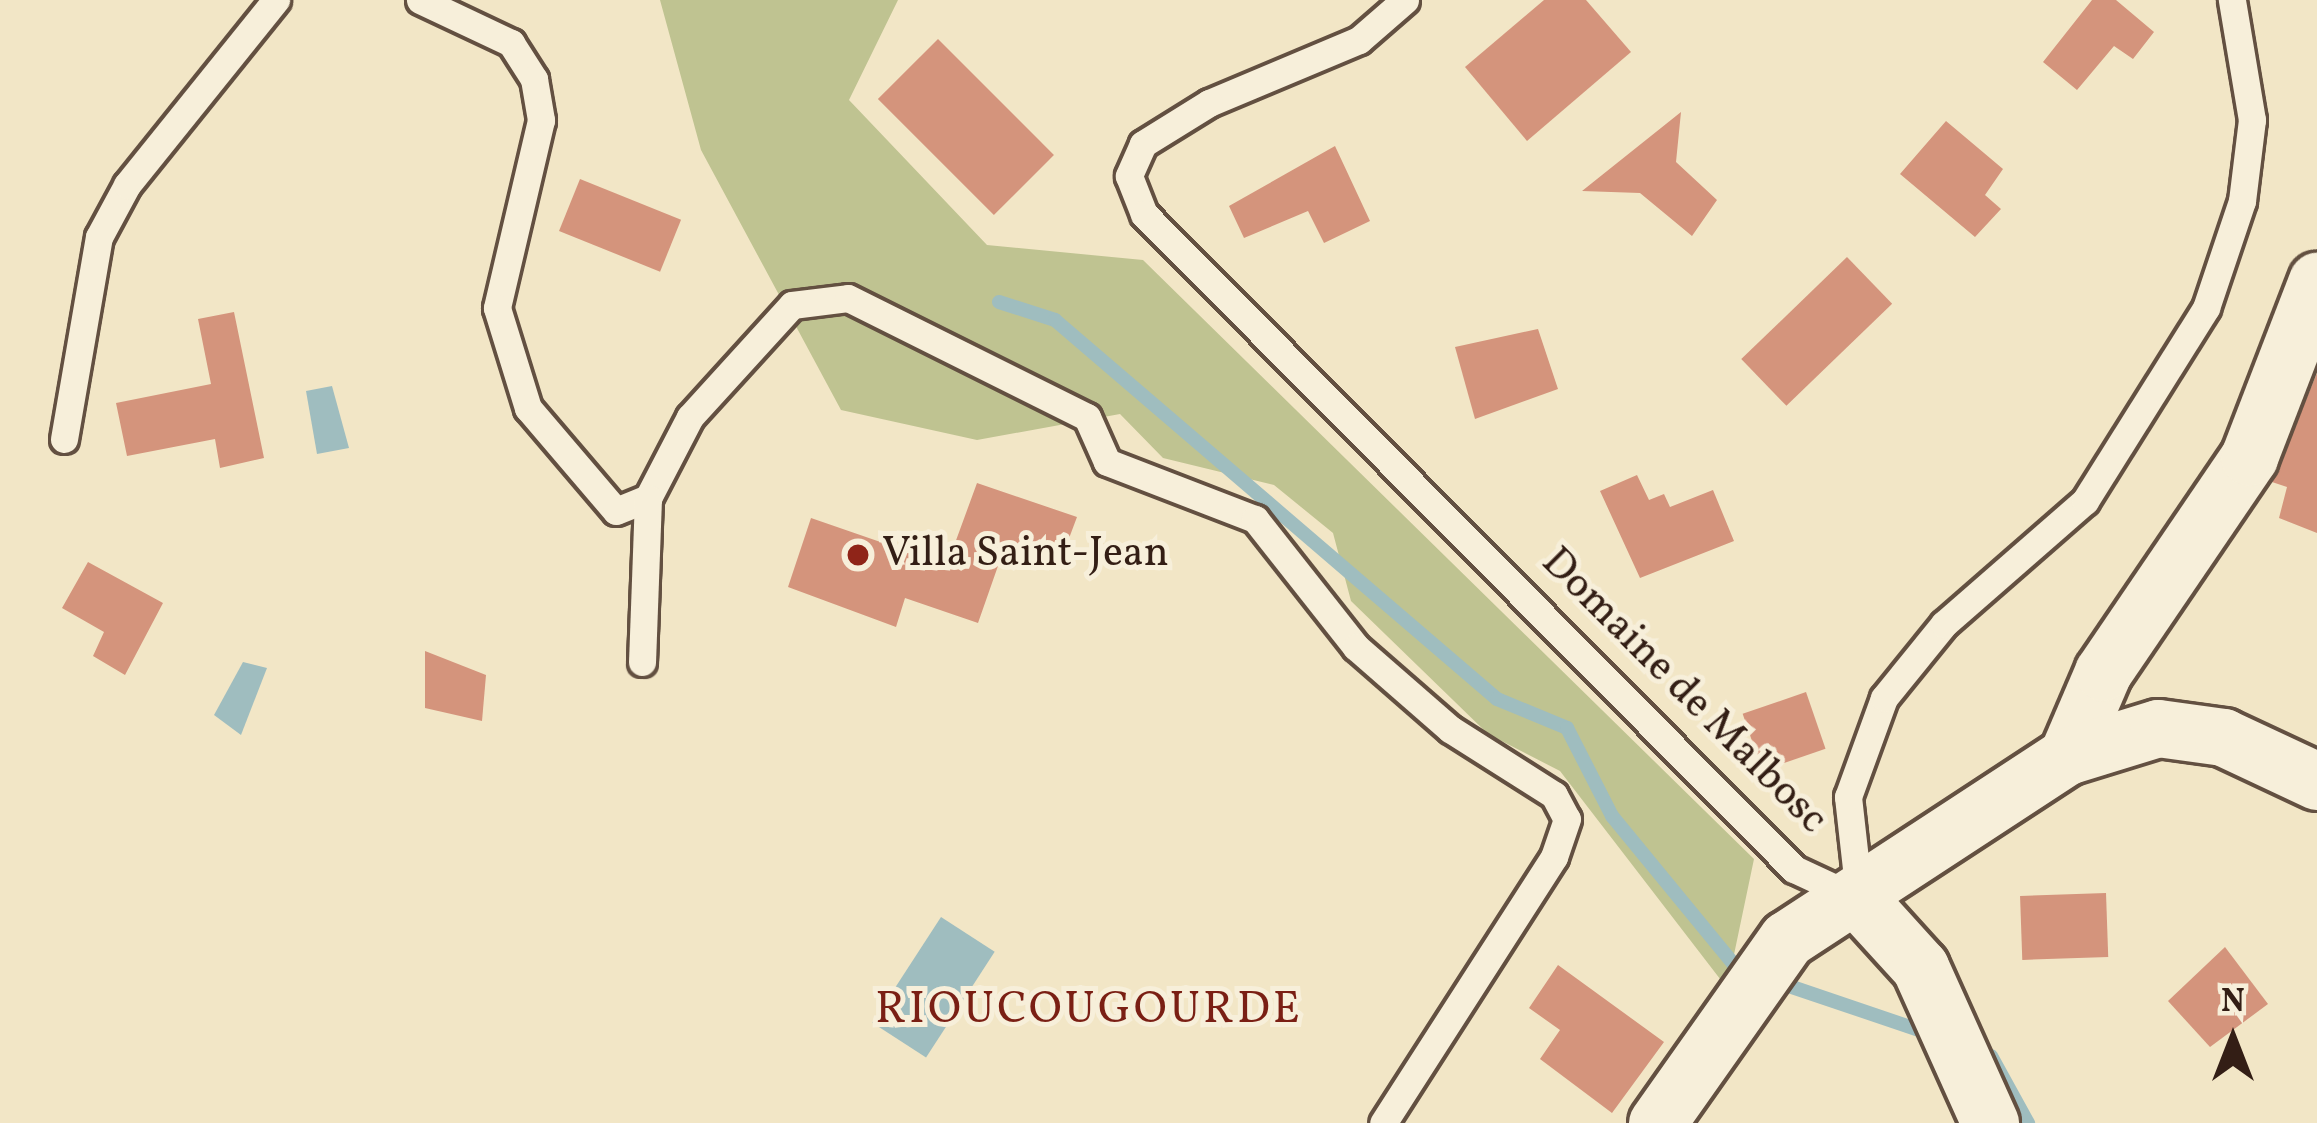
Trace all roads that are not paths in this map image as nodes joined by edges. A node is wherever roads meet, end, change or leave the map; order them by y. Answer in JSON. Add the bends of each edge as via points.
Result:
{"nodes":[{"id":1,"x":276,"y":0,"type":"edge"},
{"id":2,"x":420,"y":0,"type":"edge"},
{"id":3,"x":1405,"y":0,"type":"edge"},
{"id":4,"x":2233,"y":0,"type":"edge"},
{"id":5,"x":2317,"y":281,"type":"edge"},
{"id":6,"x":64,"y":439,"type":"dead end"},
{"id":7,"x":648,"y":498,"type":"junction"},
{"id":8,"x":641,"y":662,"type":"dead end"},
{"id":9,"x":2067,"y":756,"type":"junction"},
{"id":10,"x":2317,"y":781,"type":"edge"},
{"id":11,"x":1859,"y":900,"type":"junction"},
{"id":12,"x":1383,"y":1123,"type":"edge"},
{"id":13,"x":1657,"y":1123,"type":"edge"},
{"id":14,"x":1990,"y":1123,"type":"edge"}],
"edges":[{"from":1,"to":6,"type":"lane","via":[[99,238]]},
{"from":2,"to":7,"type":"lane","via":[[511,43],[534,79],[541,121],[497,308],[528,408],[616,511]]},
{"from":3,"to":11,"type":"lane","name":"Domaine de Malbosc","via":[[1359,40],[1209,103],[1143,144],[1129,176],[1144,214],[1794,869]]},
{"from":4,"to":11,"type":"lane","name":"Domaine de Malbosc","via":[[2252,121],[2242,201],[2206,308],[2085,501],[1943,624],[1884,698],[1848,797]]},
{"from":5,"to":9,"type":"street","via":[[2249,457],[2103,673]]},
{"from":7,"to":8,"type":"lane"},
{"from":7,"to":12,"type":"lane","via":[[739,354],[793,305],[848,298],[1087,417],[1107,462],[1255,519],[1356,647],[1450,729],[1555,795],[1567,819],[1554,857]]},
{"from":9,"to":10,"type":"street","via":[[2158,728],[2223,737]]},
{"from":9,"to":11,"type":"street"},
{"from":11,"to":13,"type":"street","via":[[1787,939]]},
{"from":11,"to":14,"type":"street","via":[[1920,967]]}]}
